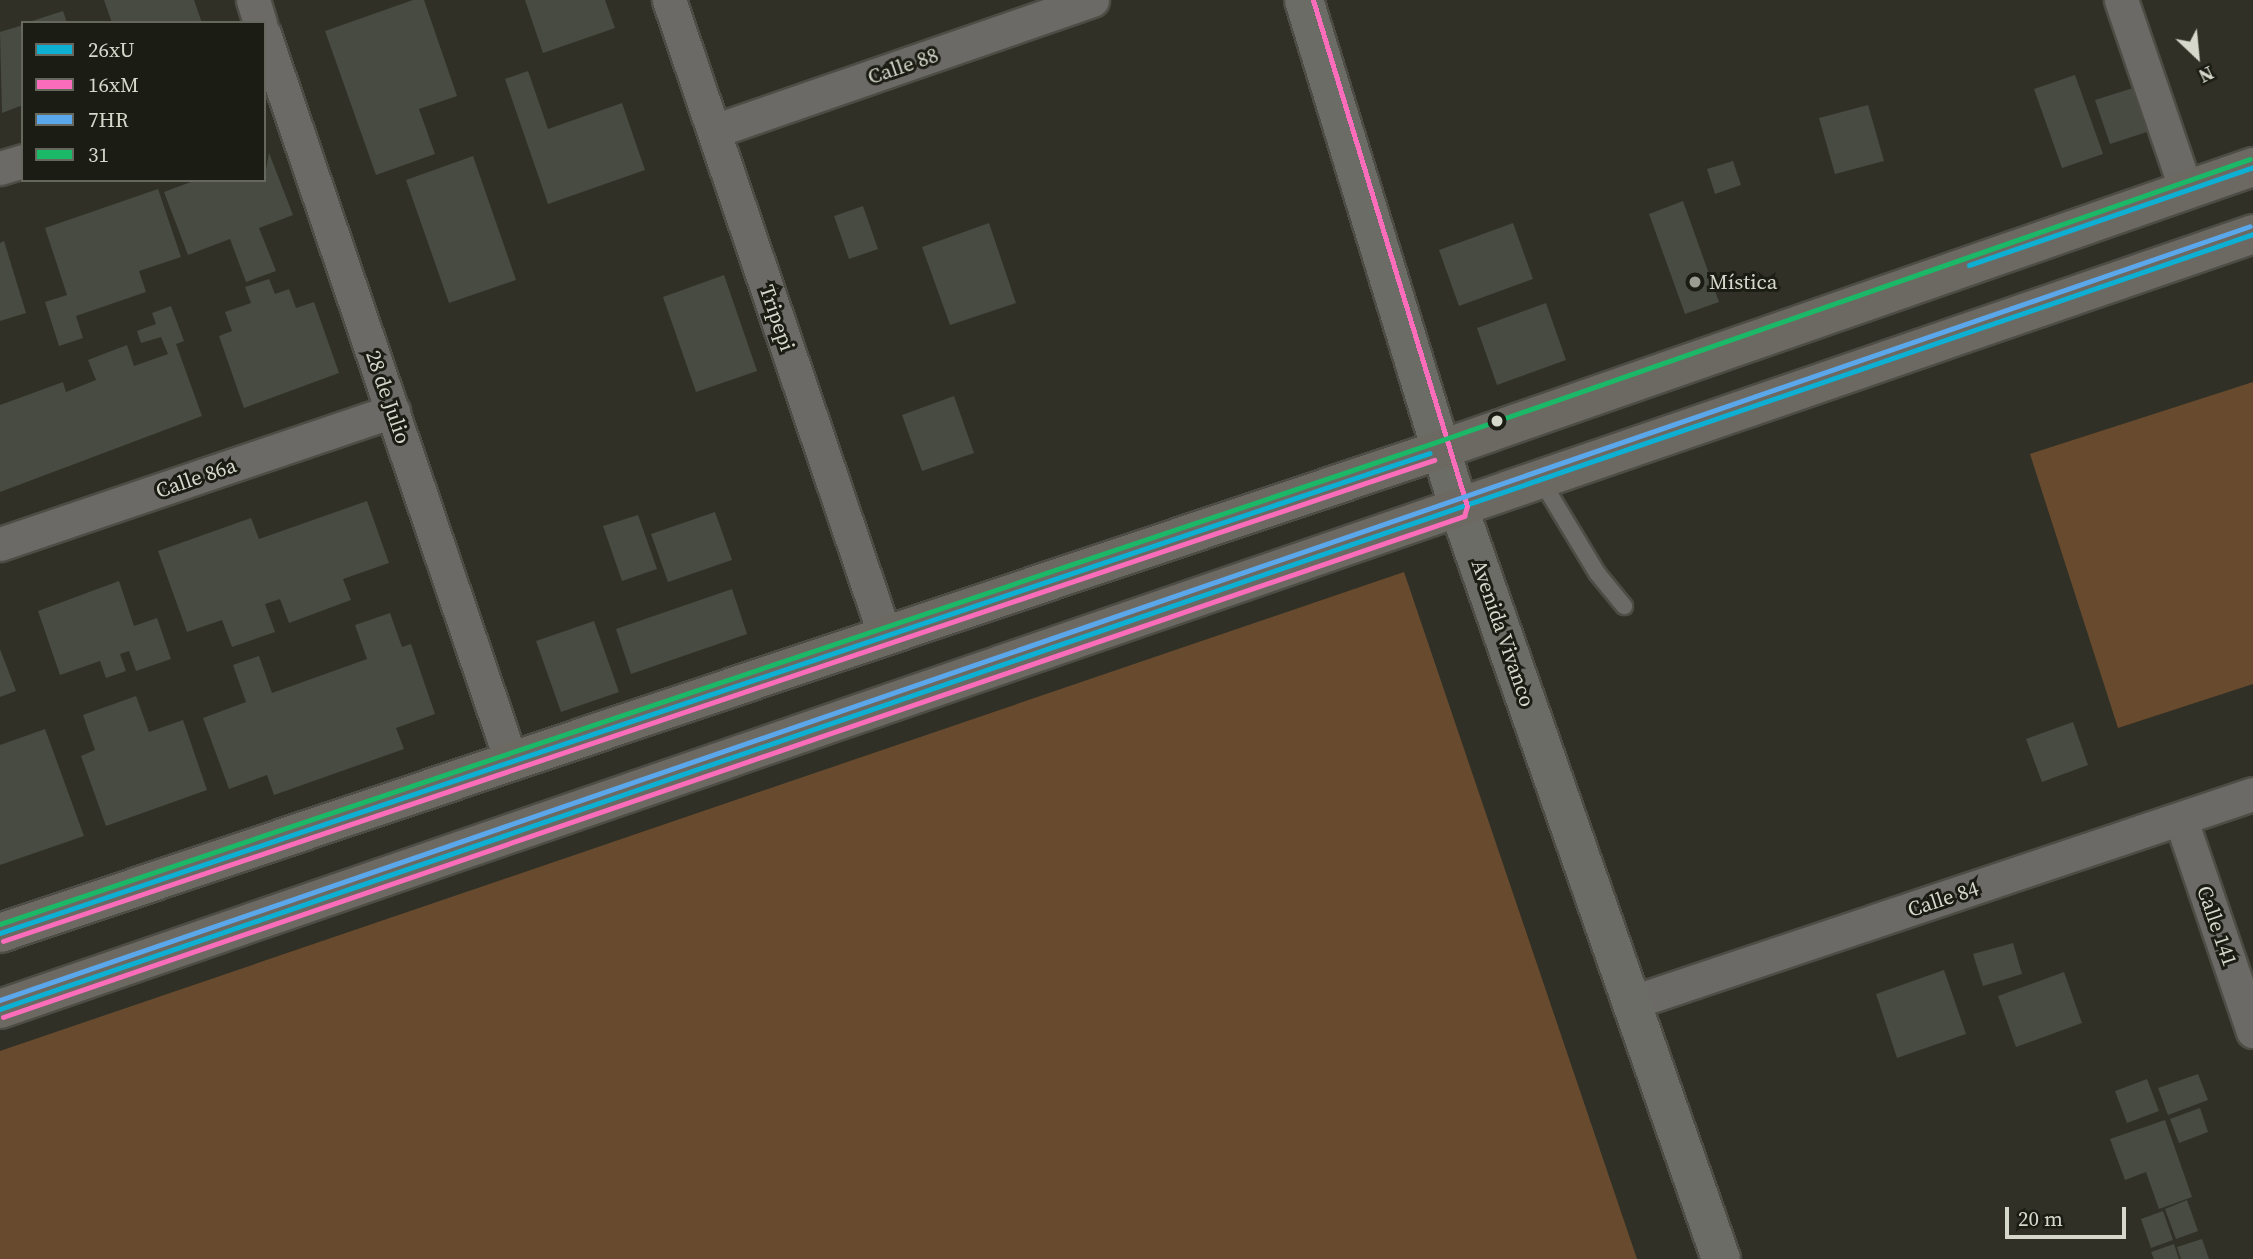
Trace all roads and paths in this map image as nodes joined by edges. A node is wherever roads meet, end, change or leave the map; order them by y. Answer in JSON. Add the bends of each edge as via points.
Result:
{"nodes":[{"id":1,"x":253,"y":0,"type":"edge"},
{"id":2,"x":669,"y":0,"type":"edge"},
{"id":3,"x":1092,"y":0,"type":"edge"},
{"id":4,"x":1304,"y":0,"type":"edge"},
{"id":5,"x":2121,"y":0,"type":"edge"},
{"id":6,"x":259,"y":21,"type":"edge"},
{"id":7,"x":266,"y":46,"type":"edge"},
{"id":8,"x":271,"y":77,"type":"edge"},
{"id":9,"x":714,"y":131,"type":"junction"},
{"id":10,"x":21,"y":162,"type":"edge"},
{"id":11,"x":2253,"y":167,"type":"edge"},
{"id":12,"x":0,"y":168,"type":"edge"},
{"id":13,"x":2186,"y":190,"type":"junction"},
{"id":14,"x":2253,"y":234,"type":"edge"},
{"id":15,"x":393,"y":411,"type":"junction"},
{"id":16,"x":1445,"y":448,"type":"junction"},
{"id":17,"x":1541,"y":480,"type":"junction"},
{"id":18,"x":1459,"y":509,"type":"junction"},
{"id":19,"x":0,"y":544,"type":"edge"},
{"id":20,"x":1623,"y":606,"type":"dead end"},
{"id":21,"x":885,"y":636,"type":"junction"},
{"id":22,"x":511,"y":761,"type":"junction"},
{"id":23,"x":2253,"y":794,"type":"edge"},
{"id":24,"x":2180,"y":820,"type":"junction"},
{"id":25,"x":0,"y":933,"type":"edge"},
{"id":26,"x":1633,"y":1002,"type":"junction"},
{"id":27,"x":0,"y":1009,"type":"edge"},
{"id":28,"x":2253,"y":1031,"type":"edge"},
{"id":29,"x":1721,"y":1259,"type":"edge"}],
"edges":[{"from":1,"to":6,"type":"street"},
{"from":2,"to":9,"type":"street","name":"Tripepi"},
{"from":3,"to":9,"type":"street","name":"Calle 88"},
{"from":4,"to":16,"type":"street","name":"Avenida Vivanco"},
{"from":5,"to":13,"type":"street"},
{"from":7,"to":8,"type":"street","name":"28 de Julio"},
{"from":8,"to":15,"type":"street","name":"28 de Julio"},
{"from":9,"to":21,"type":"street","name":"Tripepi"},
{"from":10,"to":12,"type":"street"},
{"from":11,"to":13,"type":"main road"},
{"from":13,"to":16,"type":"main road"},
{"from":14,"to":17,"type":"main road"},
{"from":15,"to":19,"type":"street","name":"Calle 86a"},
{"from":15,"to":22,"type":"street","name":"28 de Julio"},
{"from":16,"to":18,"type":"street","name":"Avenida Vivanco"},
{"from":16,"to":21,"type":"main road"},
{"from":17,"to":18,"type":"main road"},
{"from":17,"to":20,"type":"lane","via":[[1597,573]]},
{"from":18,"to":26,"type":"street","name":"Avenida Vivanco"},
{"from":18,"to":27,"type":"main road"},
{"from":21,"to":22,"type":"main road"},
{"from":22,"to":25,"type":"main road"},
{"from":23,"to":24,"type":"street","name":"Calle 84"},
{"from":24,"to":26,"type":"street","name":"Calle 84"},
{"from":24,"to":28,"type":"street","name":"Calle 141"},
{"from":26,"to":29,"type":"street","name":"Avenida Vivanco"}]}
